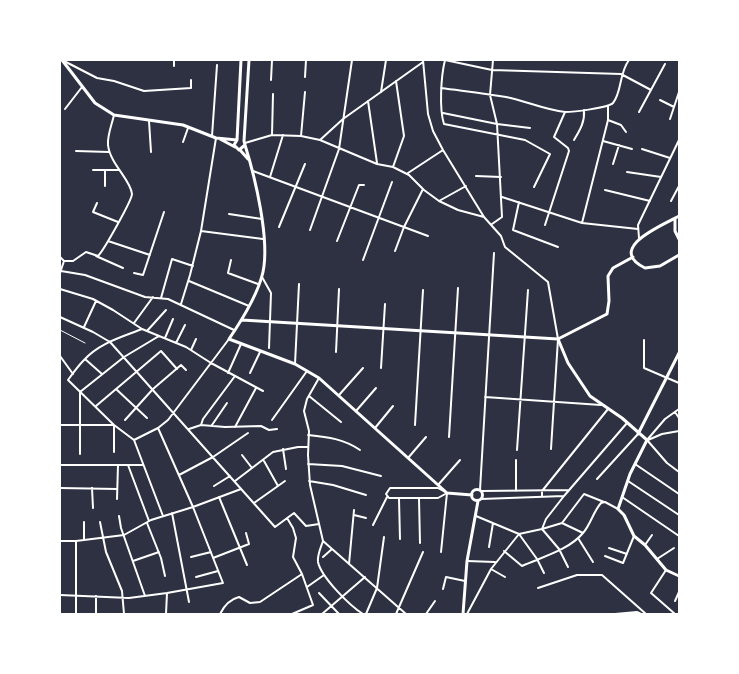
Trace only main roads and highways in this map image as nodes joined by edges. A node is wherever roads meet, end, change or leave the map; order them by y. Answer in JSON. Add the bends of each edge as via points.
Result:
{"nodes":[{"id":1,"x":62,"y":60,"type":"edge"},
{"id":2,"x":241,"y":60,"type":"edge"},
{"id":3,"x":249,"y":60,"type":"edge"},
{"id":4,"x":217,"y":138,"type":"junction"},
{"id":5,"x":237,"y":140,"type":"junction"},
{"id":6,"x":244,"y":143,"type":"junction"},
{"id":7,"x":235,"y":148,"type":"junction"},
{"id":8,"x":239,"y":150,"type":"junction"},
{"id":9,"x":249,"y":160,"type":"junction"},
{"id":10,"x":679,"y":216,"type":"edge"},
{"id":11,"x":675,"y":218,"type":"junction"},
{"id":12,"x":679,"y":239,"type":"edge"},
{"id":13,"x":679,"y":255,"type":"edge"},
{"id":14,"x":633,"y":257,"type":"junction"},
{"id":15,"x":242,"y":320,"type":"junction"},
{"id":16,"x":558,"y":339,"type":"junction"},
{"id":17,"x":679,"y":355,"type":"edge"},
{"id":18,"x":638,"y":434,"type":"junction"},
{"id":19,"x":472,"y":495,"type":"junction"},
{"id":20,"x":479,"y":500,"type":"junction"},
{"id":21,"x":679,"y":576,"type":"edge"},
{"id":22,"x":463,"y":614,"type":"edge"}],
"edges":[{"from":1,"to":4,"type":"main road","via":[[103,110],[114,115],[188,126]]},
{"from":2,"to":5,"type":"main road"},
{"from":3,"to":6,"type":"main road"},
{"from":4,"to":5,"type":"main road"},
{"from":4,"to":7,"type":"main road"},
{"from":5,"to":7,"type":"main road"},
{"from":6,"to":8,"type":"main road"},
{"from":6,"to":9,"type":"main road"},
{"from":7,"to":8,"type":"main road"},
{"from":8,"to":9,"type":"main road"},
{"from":9,"to":15,"type":"main road","via":[[262,219],[264,257],[262,277]]},
{"from":10,"to":11,"type":"main road"},
{"from":11,"to":12,"type":"main road","via":[[675,231]]},
{"from":11,"to":14,"type":"main road","via":[[639,238],[633,246]]},
{"from":13,"to":14,"type":"main road","via":[[652,269],[640,266]]},
{"from":14,"to":16,"type":"main road","via":[[610,271],[607,314]]},
{"from":15,"to":16,"type":"main road"},
{"from":15,"to":19,"type":"main road","via":[[228,339],[295,364],[319,378],[447,492]]},
{"from":16,"to":18,"type":"main road","via":[[581,386]]},
{"from":17,"to":18,"type":"main road"},
{"from":18,"to":21,"type":"main road","via":[[647,440],[628,480],[618,509],[624,515],[634,536],[666,570]]},
{"from":19,"to":20,"type":"main road","via":[[473,499]]},
{"from":19,"to":20,"type":"main road","via":[[474,490],[481,490]]},
{"from":20,"to":22,"type":"main road","via":[[467,561]]}]}
